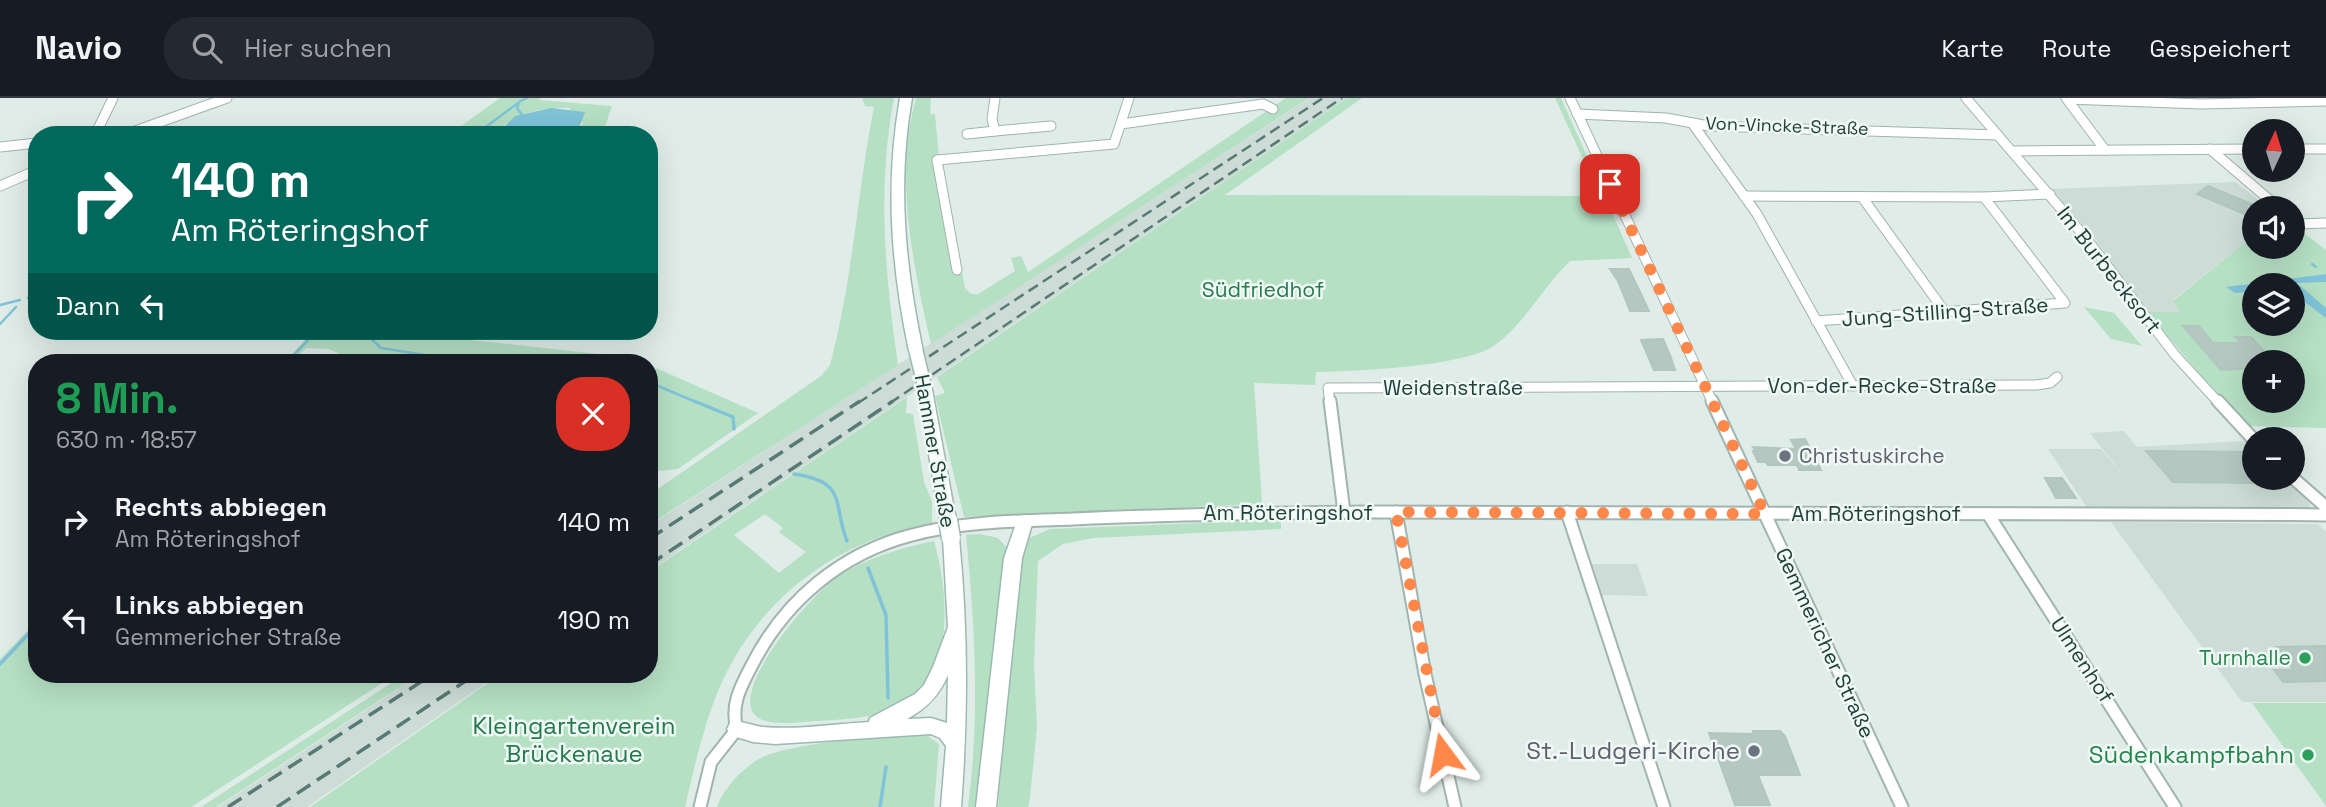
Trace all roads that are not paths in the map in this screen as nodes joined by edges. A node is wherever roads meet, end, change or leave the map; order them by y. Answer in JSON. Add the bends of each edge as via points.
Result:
{"nodes":[{"id":1,"x":113,"y":98,"type":"edge"},
{"id":2,"x":227,"y":98,"type":"edge"},
{"id":3,"x":906,"y":98,"type":"edge"},
{"id":4,"x":995,"y":98,"type":"edge"},
{"id":5,"x":1129,"y":98,"type":"edge"},
{"id":6,"x":1570,"y":98,"type":"edge"},
{"id":7,"x":1966,"y":98,"type":"edge"},
{"id":8,"x":2066,"y":99,"type":"edge"},
{"id":9,"x":2326,"y":101,"type":"edge"},
{"id":10,"x":1273,"y":109,"type":"dead end"},
{"id":11,"x":1577,"y":114,"type":"junction"},
{"id":12,"x":1692,"y":123,"type":"junction"},
{"id":13,"x":1121,"y":124,"type":"junction"},
{"id":14,"x":99,"y":126,"type":"edge"},
{"id":15,"x":149,"y":126,"type":"edge"},
{"id":16,"x":1051,"y":126,"type":"dead end"},
{"id":17,"x":995,"y":131,"type":"junction"},
{"id":18,"x":967,"y":134,"type":"dead end"},
{"id":19,"x":1998,"y":135,"type":"junction"},
{"id":20,"x":28,"y":144,"type":"edge"},
{"id":21,"x":0,"y":147,"type":"edge"},
{"id":22,"x":2210,"y":149,"type":"junction"},
{"id":23,"x":2242,"y":149,"type":"edge"},
{"id":24,"x":2305,"y":149,"type":"edge"},
{"id":25,"x":2326,"y":149,"type":"edge"},
{"id":26,"x":2105,"y":150,"type":"junction"},
{"id":27,"x":2012,"y":151,"type":"junction"},
{"id":28,"x":28,"y":174,"type":"edge"},
{"id":29,"x":0,"y":186,"type":"edge"},
{"id":30,"x":2049,"y":194,"type":"junction"},
{"id":31,"x":1744,"y":196,"type":"junction"},
{"id":32,"x":2265,"y":196,"type":"edge"},
{"id":33,"x":1862,"y":197,"type":"junction"},
{"id":34,"x":1984,"y":197,"type":"junction"},
{"id":35,"x":2326,"y":223,"type":"edge"},
{"id":36,"x":2305,"y":224,"type":"edge"},
{"id":37,"x":957,"y":271,"type":"dead end"},
{"id":38,"x":1945,"y":312,"type":"junction"},
{"id":39,"x":1816,"y":321,"type":"junction"},
{"id":40,"x":2057,"y":377,"type":"dead end"},
{"id":41,"x":1853,"y":386,"type":"junction"},
{"id":42,"x":1704,"y":388,"type":"junction"},
{"id":43,"x":2242,"y":427,"type":"edge"},
{"id":44,"x":2305,"y":488,"type":"edge"},
{"id":45,"x":2326,"y":507,"type":"edge"},
{"id":46,"x":1344,"y":512,"type":"junction"},
{"id":47,"x":1396,"y":512,"type":"junction"},
{"id":48,"x":1567,"y":512,"type":"junction"},
{"id":49,"x":1765,"y":514,"type":"junction"},
{"id":50,"x":1988,"y":514,"type":"junction"},
{"id":51,"x":2326,"y":515,"type":"edge"},
{"id":52,"x":1025,"y":521,"type":"junction"},
{"id":53,"x":958,"y":620,"type":"junction"},
{"id":54,"x":737,"y":729,"type":"junction"},
{"id":55,"x":867,"y":729,"type":"junction"},
{"id":56,"x":956,"y":746,"type":"junction"},
{"id":57,"x":699,"y":807,"type":"edge"},
{"id":58,"x":951,"y":807,"type":"edge"},
{"id":59,"x":986,"y":807,"type":"edge"},
{"id":60,"x":1455,"y":807,"type":"edge"},
{"id":61,"x":1664,"y":807,"type":"edge"},
{"id":62,"x":1902,"y":807,"type":"edge"},
{"id":63,"x":2175,"y":807,"type":"edge"}],
"edges":[{"from":1,"to":14,"type":"street"},
{"from":2,"to":15,"type":"street"},
{"from":3,"to":53,"type":"main road","name":"Hammer Straße","bridge":true,"via":[[894,215],[951,538]]},
{"from":4,"to":17,"type":"street"},
{"from":5,"to":13,"type":"street"},
{"from":6,"to":11,"type":"street","name":"Gemmericher Straße"},
{"from":7,"to":19,"type":"street","name":"Im Burbecksort"},
{"from":8,"to":9,"type":"street","via":[[2201,104]]},
{"from":8,"to":26,"type":"street"},
{"from":10,"to":13,"type":"street","via":[[1263,104]]},
{"from":11,"to":12,"type":"street","name":"Von-Vincke-Straße"},
{"from":11,"to":42,"type":"street","name":"Gemmericher Straße"},
{"from":12,"to":19,"type":"street","name":"Von-Vincke-Straße"},
{"from":12,"to":31,"type":"street"},
{"from":13,"to":37,"type":"street","via":[[1114,144],[937,160]]},
{"from":16,"to":17,"type":"street"},
{"from":17,"to":18,"type":"street"},
{"from":19,"to":27,"type":"street","name":"Im Burbecksort"},
{"from":20,"to":21,"type":"street"},
{"from":22,"to":23,"type":"street"},
{"from":22,"to":26,"type":"street"},
{"from":22,"to":32,"type":"street"},
{"from":24,"to":25,"type":"street"},
{"from":26,"to":27,"type":"street"},
{"from":27,"to":30,"type":"street","name":"Im Burbecksort"},
{"from":28,"to":29,"type":"street"},
{"from":30,"to":34,"type":"street"},
{"from":30,"to":43,"type":"street","name":"Im Burbecksort","via":[[2147,321]]},
{"from":31,"to":33,"type":"street"},
{"from":31,"to":39,"type":"street"},
{"from":33,"to":34,"type":"street"},
{"from":33,"to":38,"type":"street"},
{"from":34,"to":38,"type":"street","name":"Jung-Stilling-Straße","via":[[2065,303]]},
{"from":35,"to":36,"type":"street"},
{"from":38,"to":39,"type":"street","name":"Jung-Stilling-Straße"},
{"from":39,"to":41,"type":"street"},
{"from":40,"to":41,"type":"street","name":"Von-der-Recke-Straße","via":[[2036,385]]},
{"from":41,"to":42,"type":"street","name":"Von-der-Recke-Straße"},
{"from":42,"to":46,"type":"street","name":"Weidenstraße","via":[[1328,388]]},
{"from":42,"to":49,"type":"street","name":"Gemmericher Straße"},
{"from":44,"to":45,"type":"street"},
{"from":46,"to":47,"type":"street","name":"Am Röteringshof"},
{"from":46,"to":52,"type":"street","name":"Am Röteringshof"},
{"from":47,"to":48,"type":"street","name":"Am Röteringshof"},
{"from":47,"to":60,"type":"street"},
{"from":48,"to":49,"type":"street","name":"Am Röteringshof"},
{"from":48,"to":61,"type":"street"},
{"from":49,"to":50,"type":"street","name":"Am Röteringshof"},
{"from":49,"to":62,"type":"street","name":"Gemmericher Straße"},
{"from":50,"to":51,"type":"street","name":"Am Röteringshof"},
{"from":50,"to":63,"type":"street","name":"Ulmenhof"},
{"from":52,"to":54,"type":"street","name":"Am Röteringshof","via":[[911,535],[875,546],[838,565],[796,599],[766,637],[733,712]]},
{"from":52,"to":59,"type":"main road","via":[[1011,569]]},
{"from":53,"to":55,"type":"main road","via":[[931,692],[914,709]]},
{"from":53,"to":56,"type":"main road","name":"Hammer Straße"},
{"from":54,"to":55,"type":"main road","via":[[775,736]]},
{"from":54,"to":57,"type":"street","via":[[711,762]]},
{"from":55,"to":56,"type":"main road","via":[[931,726],[947,732]]},
{"from":56,"to":58,"type":"main road","name":"Hammer Straße"}]}
